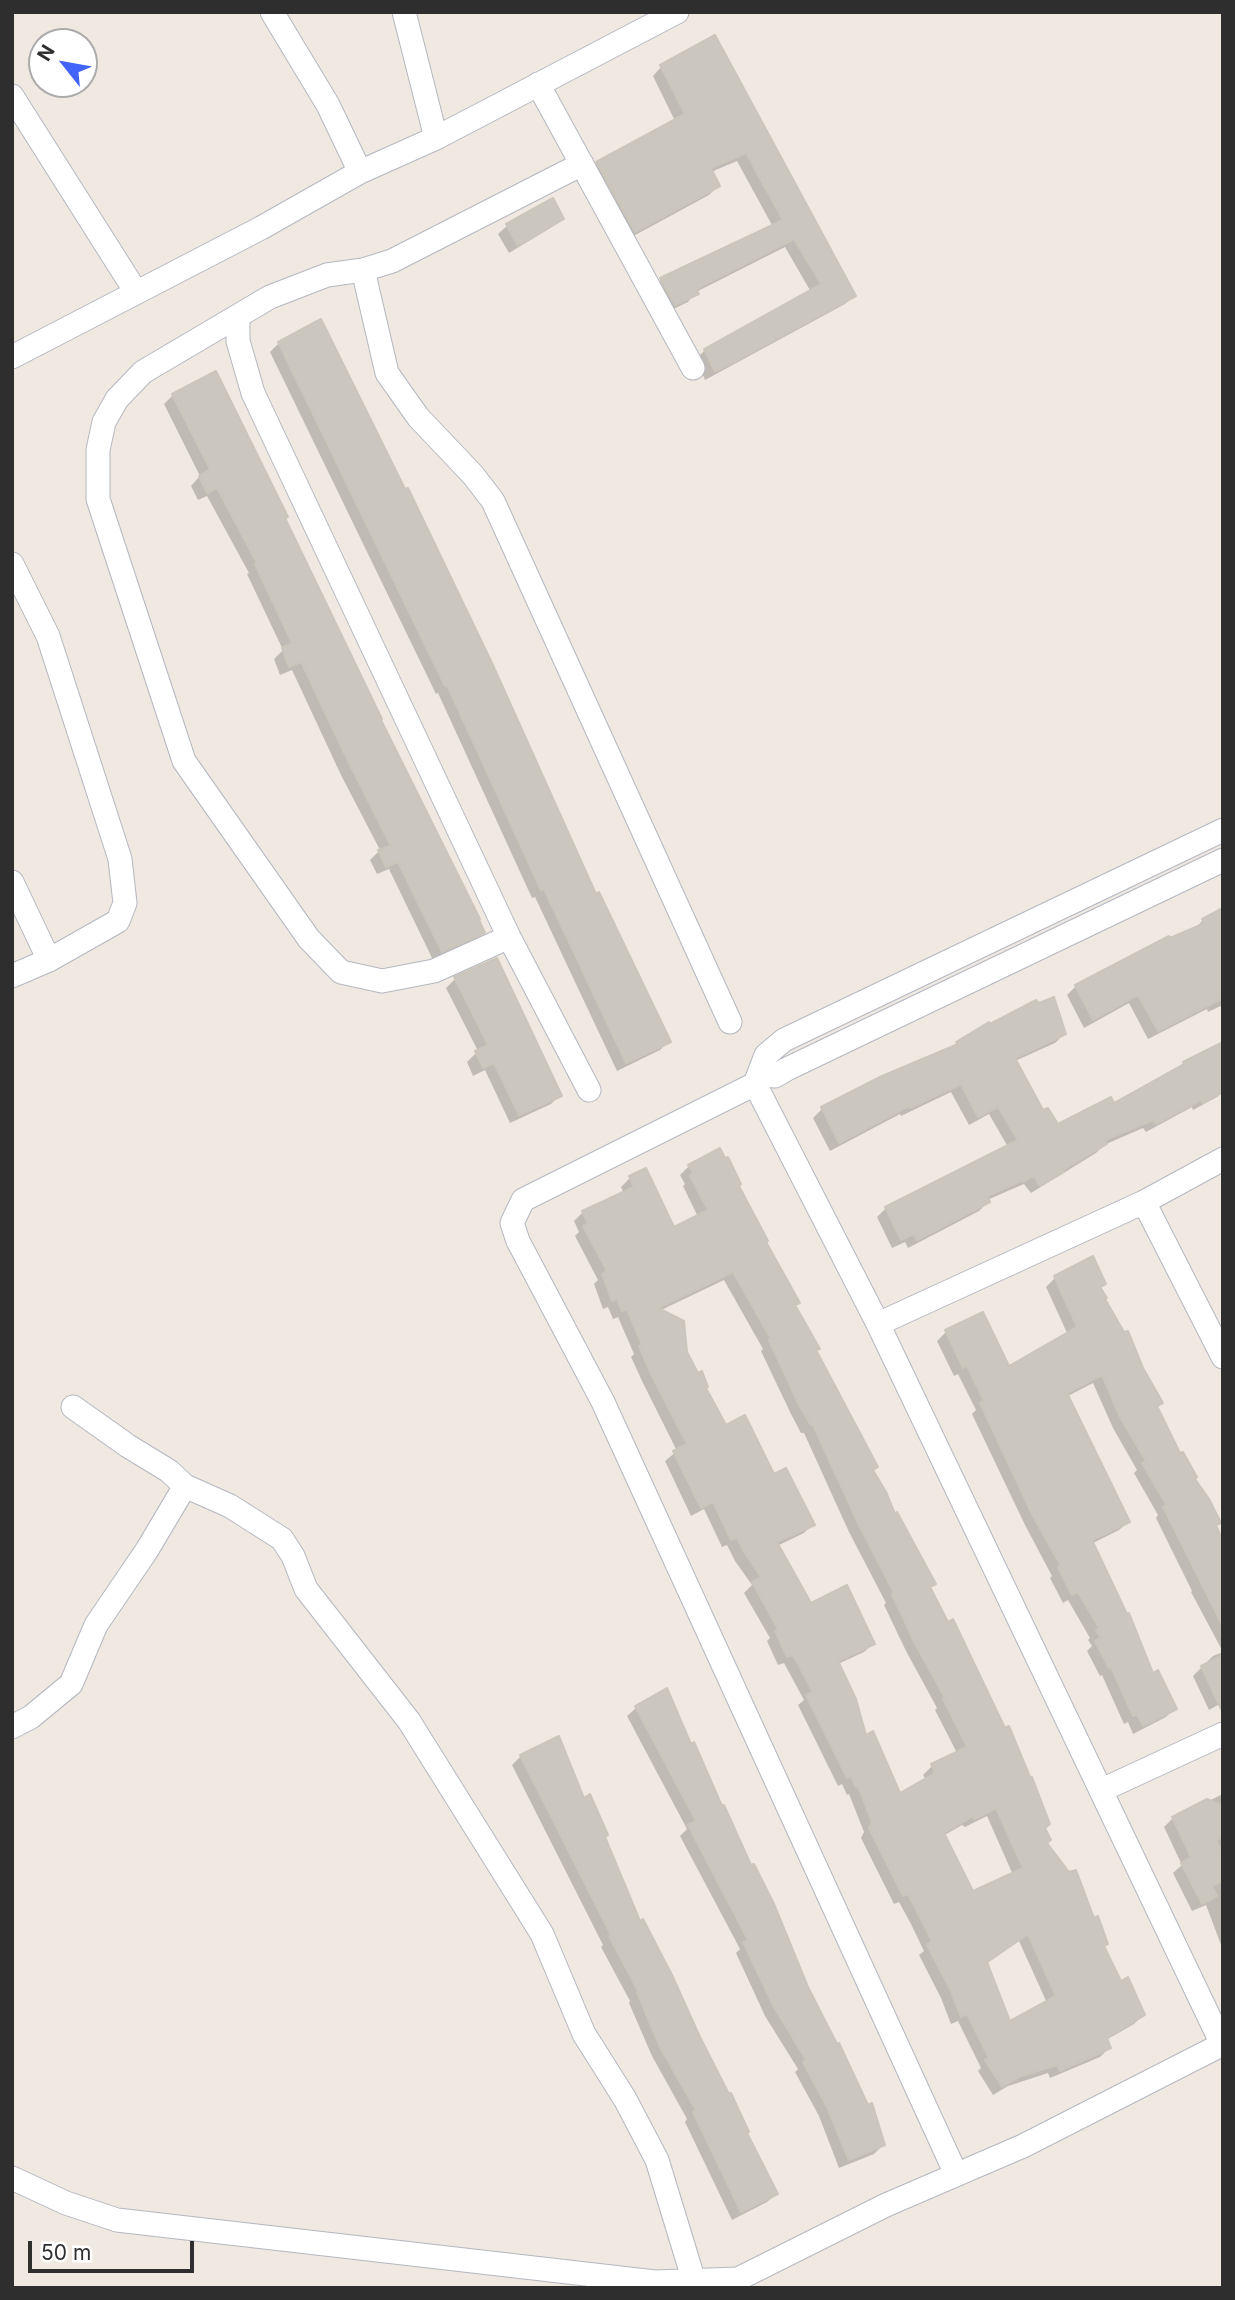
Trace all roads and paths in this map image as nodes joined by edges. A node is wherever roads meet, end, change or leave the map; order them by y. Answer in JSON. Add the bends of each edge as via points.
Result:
{"nodes":[{"id":1,"x":272,"y":12,"type":"edge"},
{"id":2,"x":404,"y":12,"type":"edge"},
{"id":3,"x":677,"y":12,"type":"edge"},
{"id":4,"x":538,"y":84,"type":"junction"},
{"id":5,"x":12,"y":96,"type":"edge"},
{"id":6,"x":436,"y":138,"type":"junction"},
{"id":7,"x":582,"y":164,"type":"junction"},
{"id":8,"x":360,"y":172,"type":"junction"},
{"id":9,"x":363,"y":270,"type":"junction"},
{"id":10,"x":136,"y":292,"type":"junction"},
{"id":11,"x":238,"y":316,"type":"junction"},
{"id":12,"x":12,"y":357,"type":"edge"},
{"id":13,"x":693,"y":368,"type":"dead end"},
{"id":14,"x":12,"y":564,"type":"edge"},
{"id":15,"x":1223,"y":830,"type":"edge"},
{"id":16,"x":1223,"y":860,"type":"edge"},
{"id":17,"x":12,"y":882,"type":"edge"},
{"id":18,"x":509,"y":937,"type":"junction"},
{"id":19,"x":49,"y":960,"type":"junction"},
{"id":20,"x":12,"y":976,"type":"edge"},
{"id":21,"x":730,"y":1022,"type":"dead end"},
{"id":22,"x":758,"y":1079,"type":"junction"},
{"id":23,"x":589,"y":1090,"type":"dead end"},
{"id":24,"x":1223,"y":1159,"type":"edge"},
{"id":25,"x":1144,"y":1202,"type":"junction"},
{"id":26,"x":878,"y":1324,"type":"junction"},
{"id":27,"x":1223,"y":1357,"type":"edge"},
{"id":28,"x":72,"y":1407,"type":"dead end"},
{"id":29,"x":186,"y":1486,"type":"junction"},
{"id":30,"x":12,"y":1727,"type":"edge"},
{"id":31,"x":1223,"y":1734,"type":"edge"},
{"id":32,"x":1102,"y":1790,"type":"junction"},
{"id":33,"x":1223,"y":2044,"type":"edge"},
{"id":34,"x":956,"y":2174,"type":"junction"},
{"id":35,"x":12,"y":2178,"type":"edge"},
{"id":36,"x":694,"y":2281,"type":"junction"}],
"edges":[{"from":1,"to":8,"type":"street","via":[[328,105]]},
{"from":2,"to":6,"type":"street"},
{"from":3,"to":4,"type":"street"},
{"from":4,"to":6,"type":"street"},
{"from":4,"to":7,"type":"street"},
{"from":5,"to":10,"type":"street"},
{"from":6,"to":8,"type":"street"},
{"from":7,"to":9,"type":"street","via":[[393,261]]},
{"from":7,"to":13,"type":"street"},
{"from":8,"to":10,"type":"street"},
{"from":9,"to":11,"type":"street","via":[[327,275]]},
{"from":9,"to":21,"type":"street","via":[[387,373],[418,416],[493,500]]},
{"from":10,"to":12,"type":"street"},
{"from":11,"to":18,"type":"street","via":[[237,341],[253,393]]},
{"from":11,"to":18,"type":"street","via":[[143,372],[117,399],[104,422],[98,450],[98,499],[184,761],[309,939],[341,972],[382,981],[434,971]]},
{"from":14,"to":19,"type":"street","via":[[48,636],[120,859],[125,903],[118,921]]},
{"from":15,"to":22,"type":"street","via":[[784,1040],[766,1055]]},
{"from":16,"to":22,"type":"street","via":[[775,1076]]},
{"from":17,"to":19,"type":"street"},
{"from":18,"to":23,"type":"street"},
{"from":19,"to":20,"type":"street"},
{"from":22,"to":26,"type":"street"},
{"from":22,"to":34,"type":"street","via":[[523,1200],[512,1223],[603,1402]]},
{"from":24,"to":25,"type":"street"},
{"from":25,"to":26,"type":"street"},
{"from":25,"to":27,"type":"street"},
{"from":26,"to":32,"type":"street"},
{"from":28,"to":29,"type":"street"},
{"from":29,"to":30,"type":"street","via":[[96,1625],[71,1684]]},
{"from":29,"to":36,"type":"street","via":[[230,1506],[282,1539],[306,1588],[409,1721],[542,1934],[584,2034],[656,2160]]},
{"from":31,"to":32,"type":"street"},
{"from":32,"to":33,"type":"street"},
{"from":33,"to":34,"type":"street","via":[[1023,2146]]},
{"from":34,"to":36,"type":"street","via":[[738,2279]]},
{"from":35,"to":36,"type":"street","via":[[117,2220],[655,2282]]}]}
